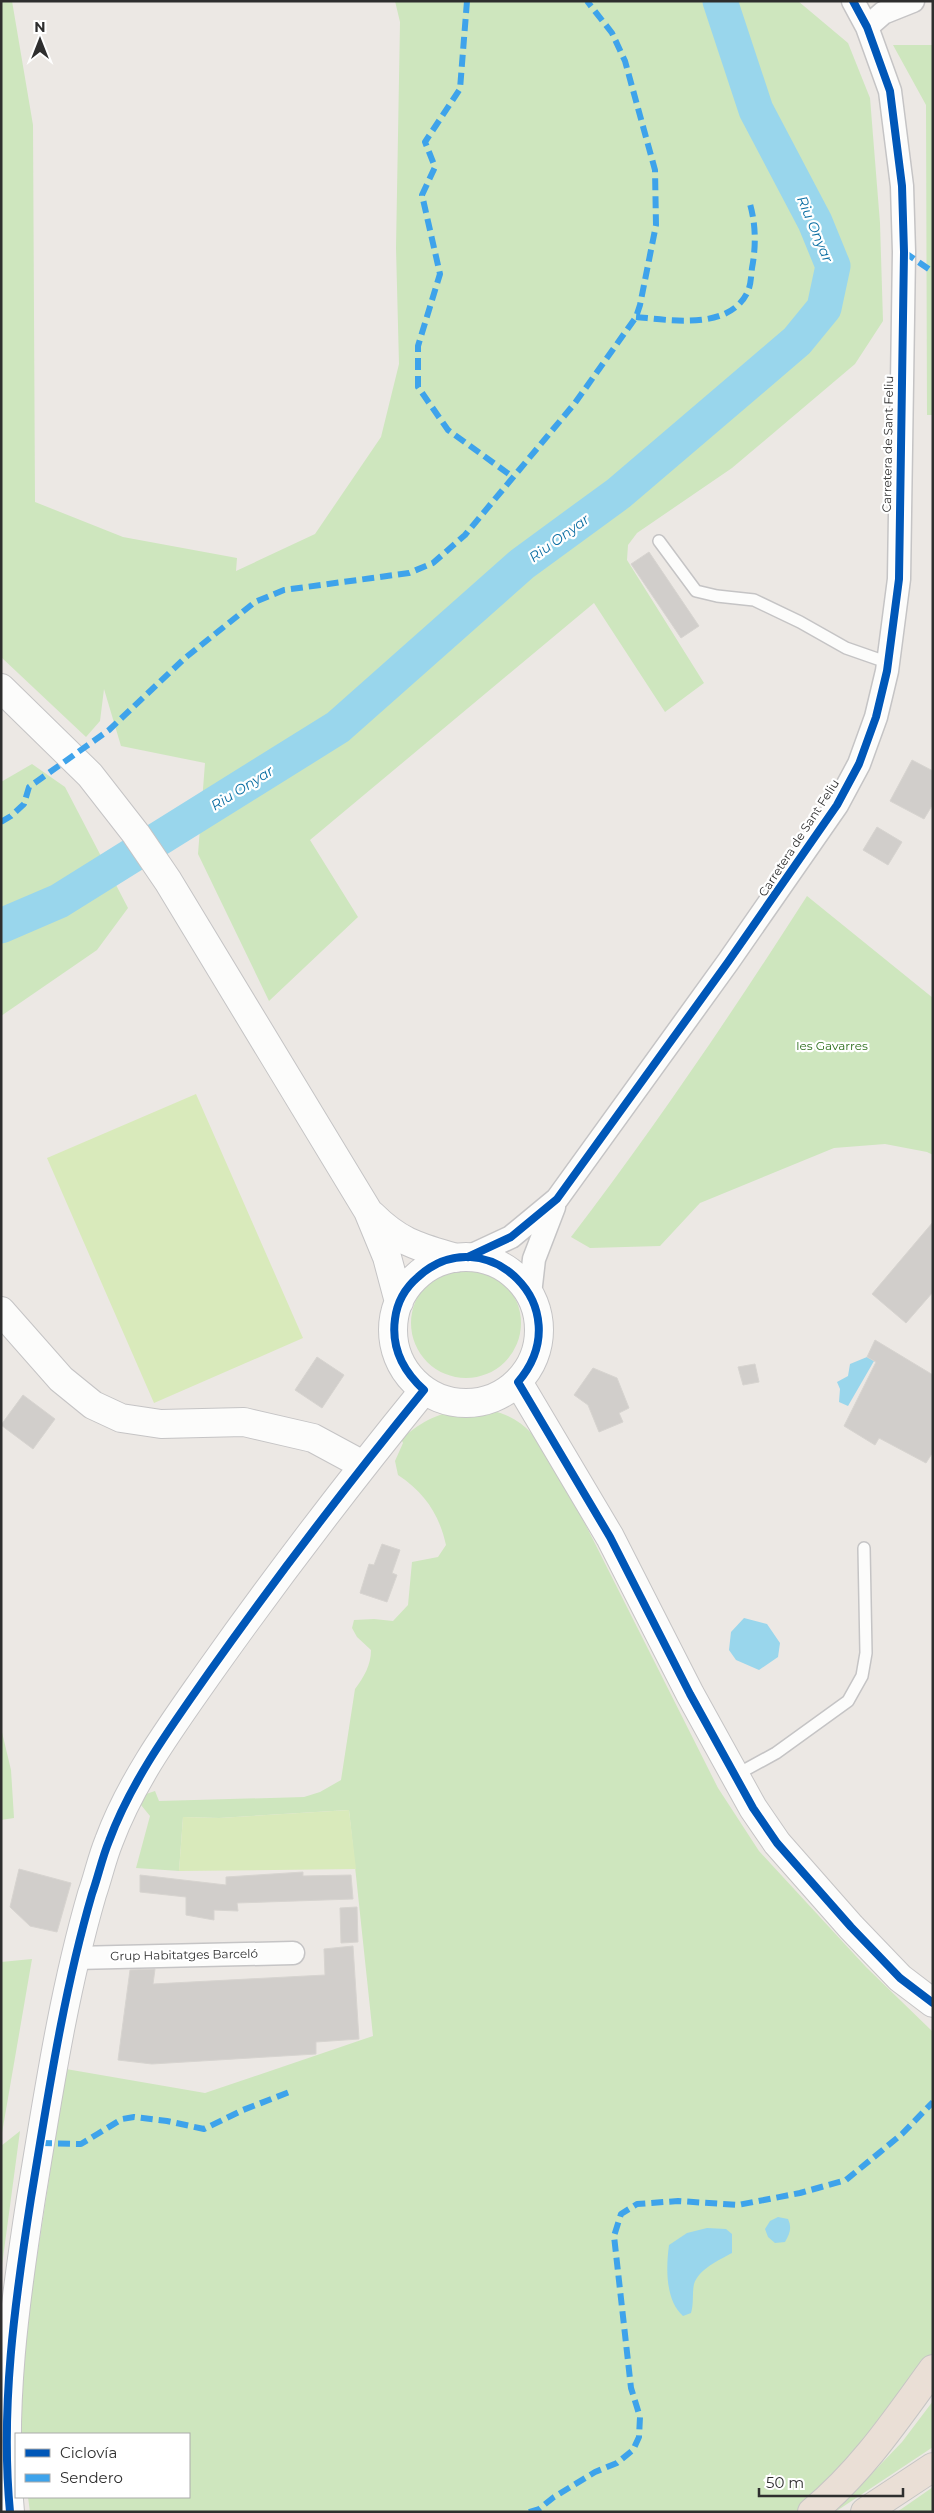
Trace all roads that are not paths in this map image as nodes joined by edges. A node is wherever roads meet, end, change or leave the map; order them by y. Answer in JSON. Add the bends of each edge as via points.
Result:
{"nodes":[{"id":1,"x":853,"y":1,"type":"edge"},
{"id":2,"x":913,"y":1,"type":"edge"},
{"id":3,"x":867,"y":27,"type":"junction"},
{"id":4,"x":658,"y":541,"type":"dead end"},
{"id":5,"x":889,"y":663,"type":"junction"},
{"id":6,"x":1,"y":688,"type":"edge"},
{"id":7,"x":557,"y":1199,"type":"junction"},
{"id":8,"x":368,"y":1211,"type":"junction"},
{"id":9,"x":462,"y":1258,"type":"junction"},
{"id":10,"x":530,"y":1294,"type":"junction"},
{"id":11,"x":399,"y":1302,"type":"junction"},
{"id":12,"x":1,"y":1311,"type":"edge"},
{"id":13,"x":518,"y":1382,"type":"junction"},
{"id":14,"x":424,"y":1390,"type":"junction"},
{"id":15,"x":363,"y":1465,"type":"junction"},
{"id":16,"x":864,"y":1548,"type":"dead end"},
{"id":17,"x":734,"y":1776,"type":"junction"},
{"id":18,"x":293,"y":1953,"type":"dead end"},
{"id":19,"x":75,"y":1958,"type":"junction"},
{"id":20,"x":900,"y":1978,"type":"junction"},
{"id":21,"x":933,"y":2003,"type":"edge"},
{"id":22,"x":933,"y":2018,"type":"edge"},
{"id":23,"x":933,"y":2369,"type":"edge"},
{"id":24,"x":933,"y":2468,"type":"edge"},
{"id":25,"x":10,"y":2512,"type":"edge"},
{"id":26,"x":812,"y":2512,"type":"edge"},
{"id":27,"x":865,"y":2512,"type":"edge"}],
"edges":[{"from":1,"to":3,"type":"street","name":"Carretera de Sant Feliu"},
{"from":2,"to":3,"type":"street","via":[[883,13]]},
{"from":3,"to":5,"type":"street","name":"Carretera de Sant Feliu","via":[[890,91],[902,186],[904,252],[899,579]]},
{"from":4,"to":5,"type":"lane","via":[[696,591],[754,600],[846,648]]},
{"from":5,"to":7,"type":"street","name":"Carretera de Sant Feliu","via":[[871,734],[837,805]]},
{"from":6,"to":8,"type":"main road","via":[[102,789],[168,881]]},
{"from":7,"to":9,"type":"street","name":"Carretera de Sant Feliu","via":[[511,1237]]},
{"from":7,"to":10,"type":"street","name":"Carretera de Sant Feliu","via":[[534,1259]]},
{"from":8,"to":9,"type":"main road","via":[[388,1231],[410,1244]]},
{"from":8,"to":11,"type":"main road","via":[[387,1257]]},
{"from":9,"to":10,"type":"main road","via":[[480,1259],[503,1268]]},
{"from":9,"to":11,"type":"main road","via":[[438,1264],[422,1273]]},
{"from":10,"to":13,"type":"main road","via":[[538,1318],[538,1342],[531,1363]]},
{"from":11,"to":14,"type":"main road","via":[[394,1326],[396,1350],[407,1372]]},
{"from":12,"to":15,"type":"main road","via":[[61,1379],[93,1404],[120,1418],[161,1424],[244,1422],[313,1438]]},
{"from":13,"to":14,"type":"main road","via":[[499,1395],[478,1402],[444,1400]]},
{"from":13,"to":17,"type":"main road","via":[[610,1537]]},
{"from":14,"to":15,"type":"main road"},
{"from":15,"to":19,"type":"main road","via":[[238,1632],[166,1734],[133,1790],[109,1840]]},
{"from":16,"to":17,"type":"lane","via":[[866,1653],[862,1676],[848,1701],[776,1752]]},
{"from":17,"to":20,"type":"main road","via":[[777,1843]]},
{"from":18,"to":19,"type":"street","name":"Grup Habitatges Barceló"},
{"from":19,"to":25,"type":"main road","via":[[49,2087],[7,2373],[3,2433]]},
{"from":20,"to":21,"type":"main road"},
{"from":20,"to":22,"type":"main road","via":[[917,2004]]},
{"from":23,"to":26,"type":"highway","via":[[867,2457]]},
{"from":24,"to":27,"type":"highway"}]}
